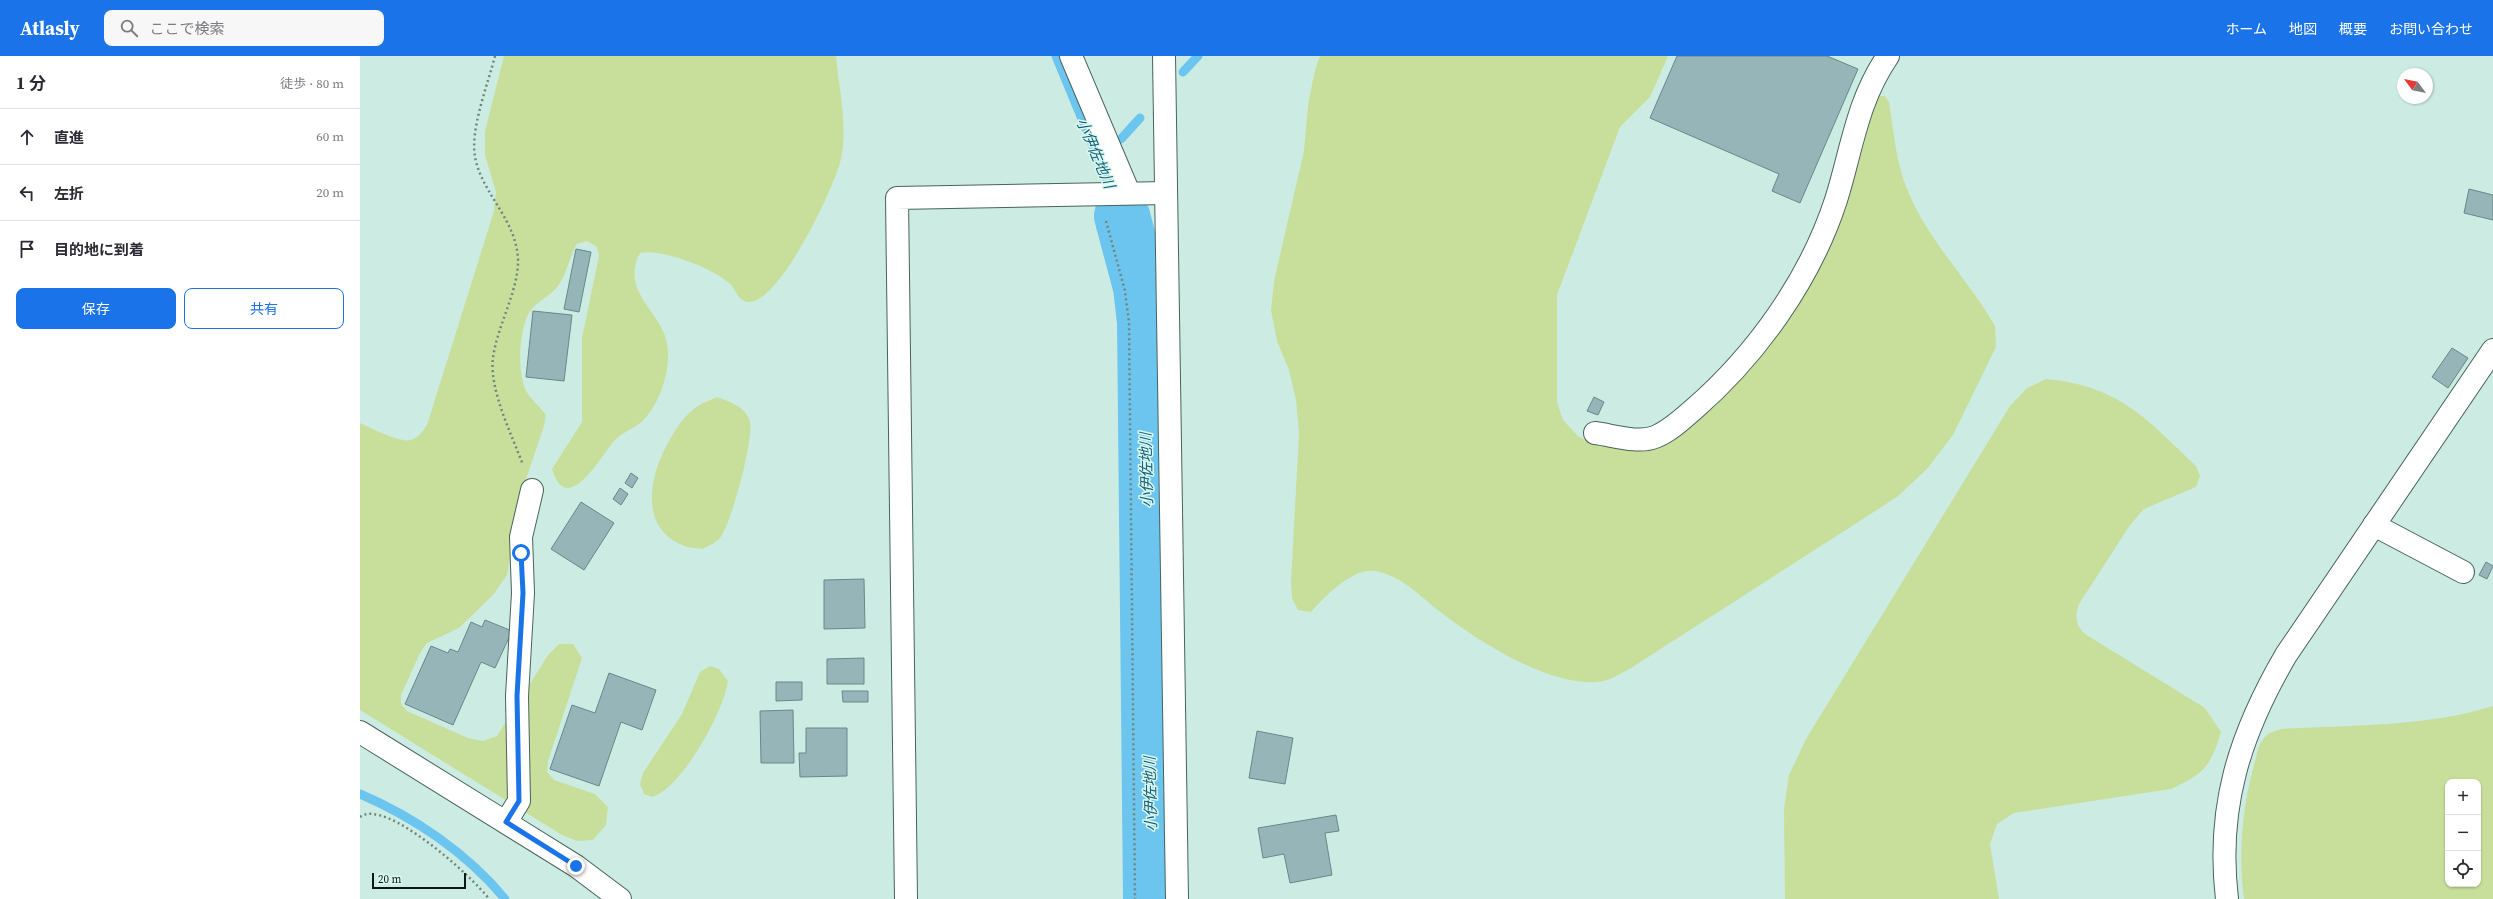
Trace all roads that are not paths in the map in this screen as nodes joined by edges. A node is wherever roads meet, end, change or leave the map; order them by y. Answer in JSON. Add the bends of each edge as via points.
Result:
{"nodes":[{"id":1,"x":1071,"y":56,"type":"edge"},
{"id":2,"x":1164,"y":56,"type":"edge"},
{"id":3,"x":1888,"y":56,"type":"edge"},
{"id":4,"x":1166,"y":193,"type":"junction"},
{"id":5,"x":1114,"y":194,"type":"junction"},
{"id":6,"x":2493,"y":350,"type":"edge"},
{"id":7,"x":1595,"y":433,"type":"dead end"},
{"id":8,"x":532,"y":490,"type":"road end"},
{"id":9,"x":2374,"y":525,"type":"junction"},
{"id":10,"x":2463,"y":572,"type":"dead end"},
{"id":11,"x":360,"y":732,"type":"edge"},
{"id":12,"x":506,"y":822,"type":"junction"},
{"id":13,"x":620,"y":899,"type":"edge"},
{"id":14,"x":906,"y":899,"type":"edge"},
{"id":15,"x":1177,"y":899,"type":"edge"},
{"id":16,"x":2227,"y":899,"type":"edge"}],
"edges":[{"from":1,"to":5,"type":"street"},
{"from":2,"to":4,"type":"street"},
{"from":3,"to":7,"type":"street","via":[[1864,98],[1836,201],[1817,245],[1796,287],[1769,327],[1740,363],[1707,397],[1671,428],[1654,438],[1633,439]]},
{"from":4,"to":5,"type":"street"},
{"from":4,"to":15,"type":"street"},
{"from":5,"to":14,"type":"street","via":[[897,198]]},
{"from":6,"to":9,"type":"street"},
{"from":8,"to":12,"type":"street","via":[[521,537],[523,593],[517,696],[519,801]]},
{"from":9,"to":10,"type":"street"},
{"from":9,"to":16,"type":"street","via":[[2286,655],[2262,696],[2244,739],[2231,785],[2225,832]]},
{"from":11,"to":12,"type":"street"},
{"from":12,"to":13,"type":"street","via":[[576,866]]}]}
